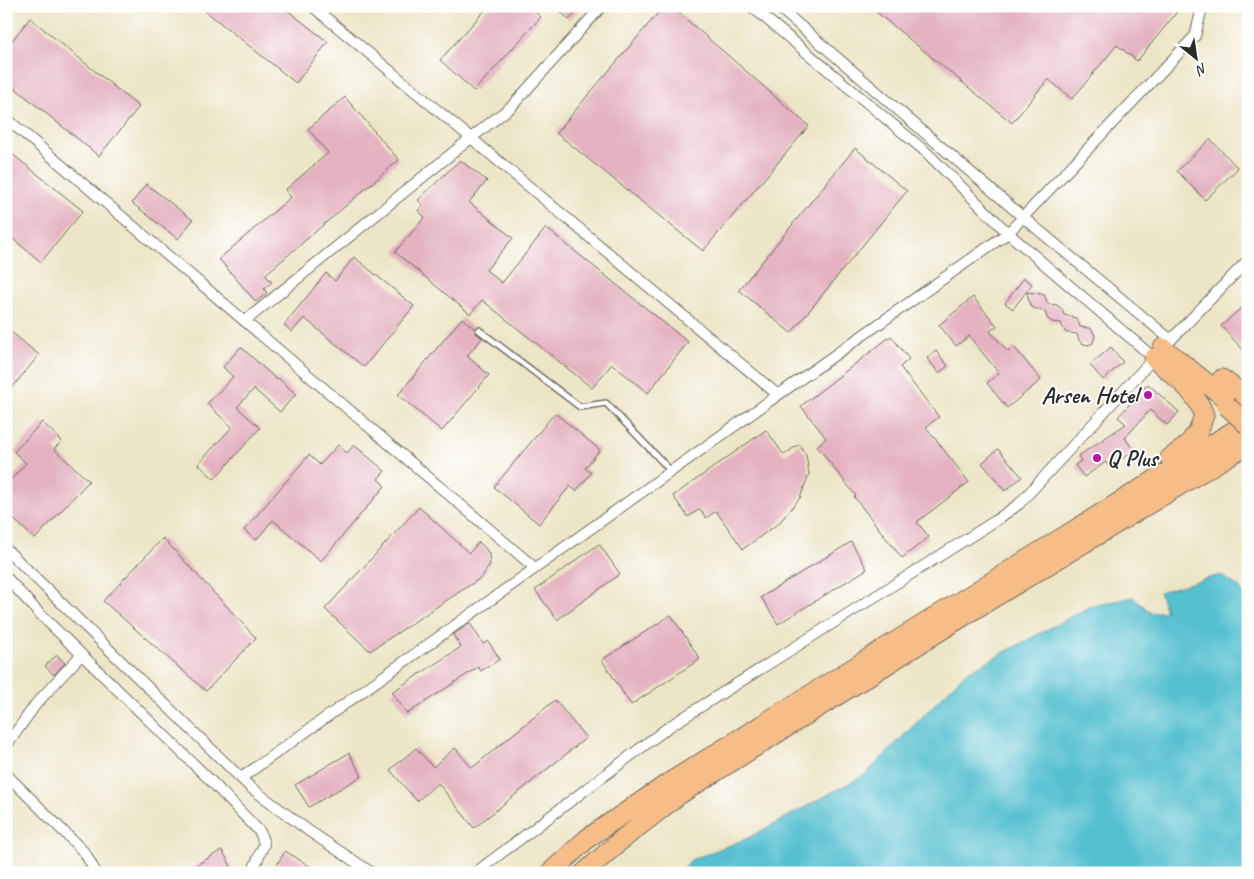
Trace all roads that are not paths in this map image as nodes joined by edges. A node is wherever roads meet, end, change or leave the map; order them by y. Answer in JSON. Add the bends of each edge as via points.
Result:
{"nodes":[{"id":1,"x":312,"y":6,"type":"edge"},
{"id":2,"x":602,"y":6,"type":"edge"},
{"id":3,"x":751,"y":6,"type":"edge"},
{"id":4,"x":778,"y":6,"type":"edge"},
{"id":5,"x":1201,"y":6,"type":"edge"},
{"id":6,"x":6,"y":118,"type":"edge"},
{"id":7,"x":471,"y":138,"type":"junction"},
{"id":8,"x":1024,"y":218,"type":"junction"},
{"id":9,"x":1008,"y":234,"type":"junction"},
{"id":10,"x":1248,"y":260,"type":"edge"},
{"id":11,"x":246,"y":321,"type":"junction"},
{"id":12,"x":479,"y":330,"type":"dead end"},
{"id":13,"x":1162,"y":350,"type":"junction"},
{"id":14,"x":778,"y":395,"type":"junction"},
{"id":15,"x":1235,"y":401,"type":"edge"},
{"id":16,"x":1248,"y":416,"type":"edge"},
{"id":17,"x":1248,"y":423,"type":"edge"},
{"id":18,"x":1248,"y":444,"type":"edge"},
{"id":19,"x":671,"y":471,"type":"junction"},
{"id":20,"x":6,"y":549,"type":"edge"},
{"id":21,"x":1040,"y":550,"type":"junction"},
{"id":22,"x":535,"y":568,"type":"junction"},
{"id":23,"x":6,"y":576,"type":"edge"},
{"id":24,"x":81,"y":655,"type":"junction"},
{"id":25,"x":6,"y":746,"type":"edge"},
{"id":26,"x":6,"y":774,"type":"edge"},
{"id":27,"x":241,"y":778,"type":"junction"},
{"id":28,"x":96,"y":873,"type":"edge"},
{"id":29,"x":252,"y":873,"type":"edge"},
{"id":30,"x":372,"y":873,"type":"edge"},
{"id":31,"x":475,"y":873,"type":"edge"},
{"id":32,"x":550,"y":873,"type":"edge"},
{"id":33,"x":584,"y":873,"type":"edge"}],
"edges":[{"from":1,"to":7,"type":"street"},
{"from":2,"to":7,"type":"street","via":[[512,106]]},
{"from":3,"to":9,"type":"street","via":[[926,152]]},
{"from":4,"to":8,"type":"street"},
{"from":5,"to":8,"type":"street","via":[[1195,36]]},
{"from":6,"to":11,"type":"street"},
{"from":7,"to":11,"type":"street"},
{"from":7,"to":14,"type":"street"},
{"from":8,"to":9,"type":"street"},
{"from":8,"to":13,"type":"street"},
{"from":9,"to":13,"type":"street"},
{"from":9,"to":14,"type":"street"},
{"from":10,"to":13,"type":"street"},
{"from":11,"to":22,"type":"street"},
{"from":12,"to":19,"type":"lane","via":[[580,407],[606,403]]},
{"from":13,"to":15,"type":"highway"},
{"from":13,"to":21,"type":"highway","via":[[1197,399],[1204,415],[1199,430],[1187,446],[1100,501]]},
{"from":13,"to":31,"type":"street","via":[[1019,504],[670,726]]},
{"from":14,"to":19,"type":"street"},
{"from":15,"to":16,"type":"highway"},
{"from":15,"to":17,"type":"highway","bridge":true},
{"from":17,"to":21,"type":"highway"},
{"from":18,"to":33,"type":"highway","via":[[978,606],[680,794]]},
{"from":19,"to":22,"type":"street"},
{"from":20,"to":27,"type":"street"},
{"from":21,"to":32,"type":"highway","via":[[667,784],[588,838]]},
{"from":22,"to":27,"type":"street"},
{"from":23,"to":24,"type":"street"},
{"from":24,"to":25,"type":"street","via":[[36,704]]},
{"from":24,"to":29,"type":"street","via":[[260,832],[264,844]]},
{"from":26,"to":28,"type":"street","via":[[85,853]]},
{"from":27,"to":30,"type":"street","via":[[309,831]]}]}
